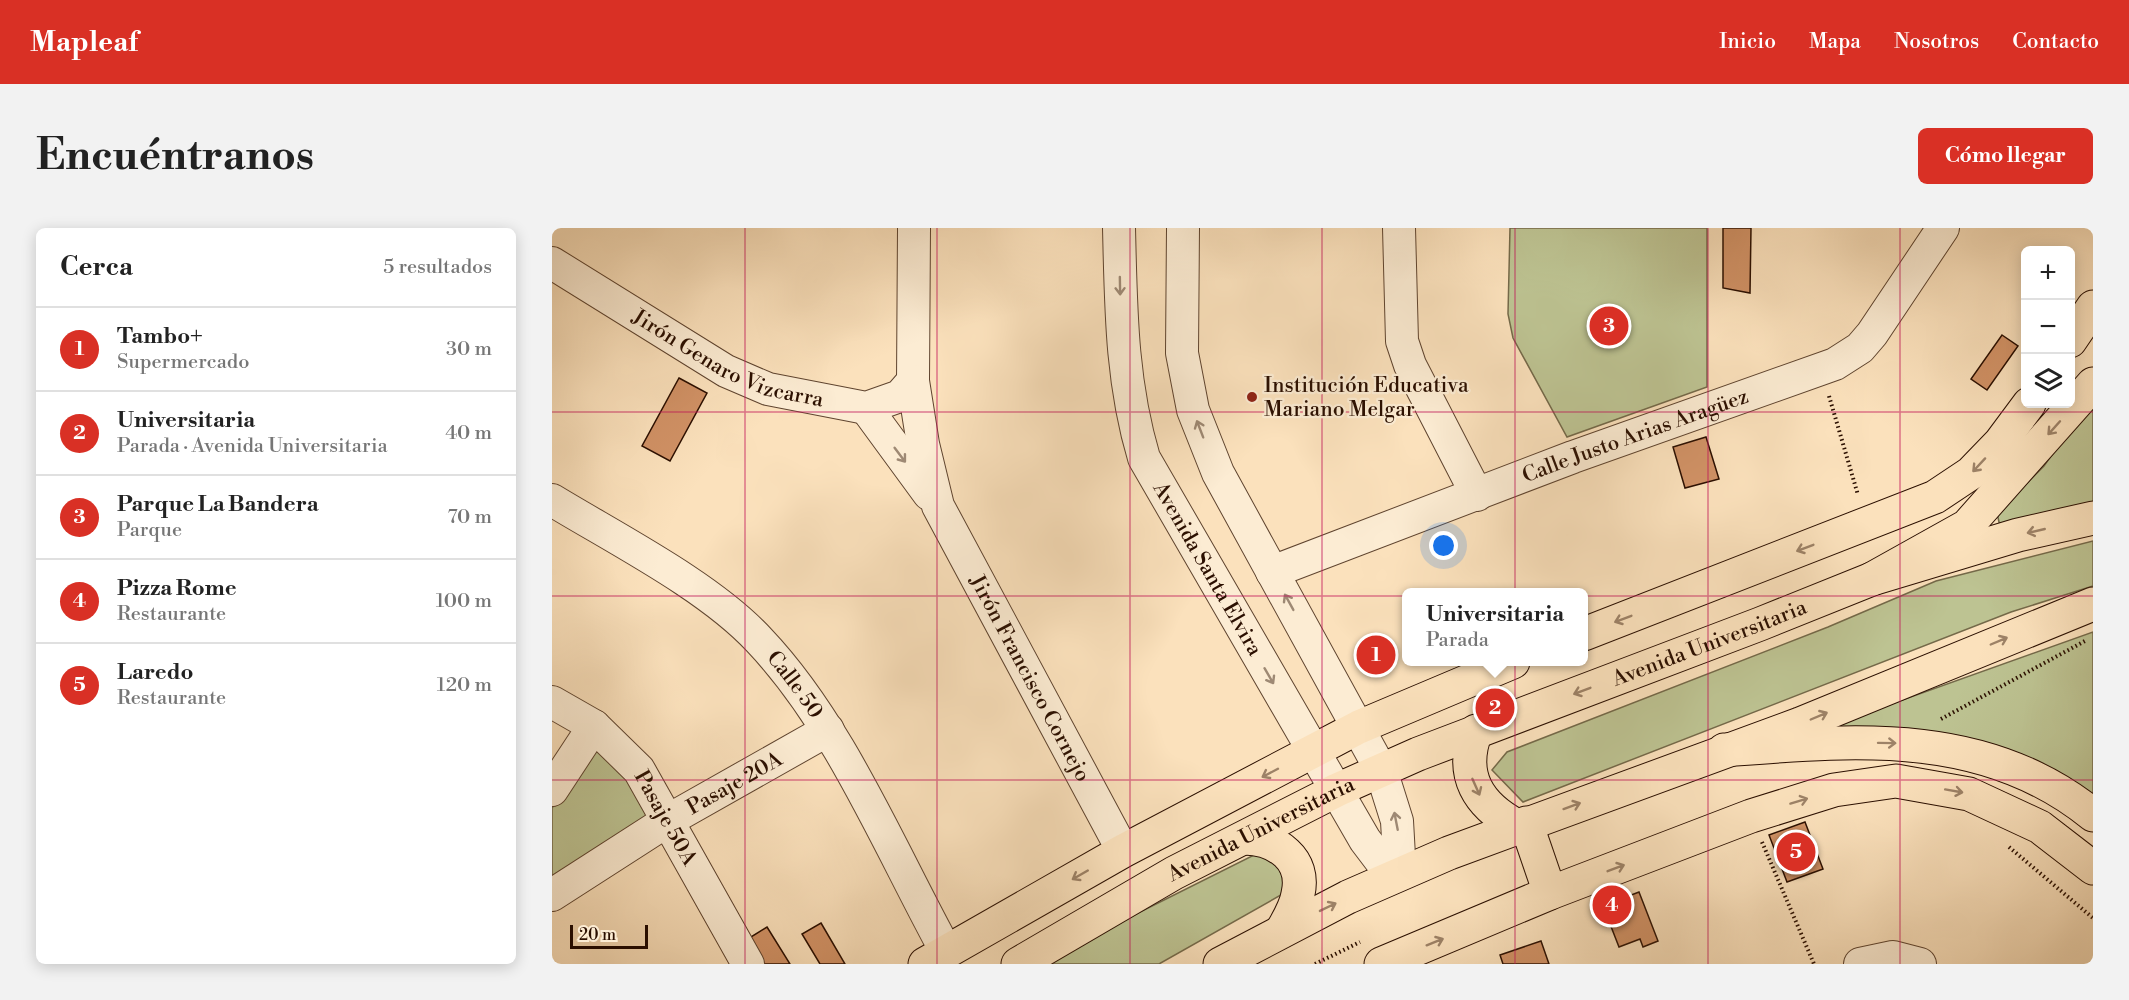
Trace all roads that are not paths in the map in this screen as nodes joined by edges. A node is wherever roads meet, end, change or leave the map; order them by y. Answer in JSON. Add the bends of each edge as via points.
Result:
{"nodes":[{"id":1,"x":914,"y":228,"type":"edge"},
{"id":2,"x":1119,"y":228,"type":"edge"},
{"id":3,"x":1183,"y":228,"type":"edge"},
{"id":4,"x":1399,"y":228,"type":"edge"},
{"id":5,"x":1943,"y":228,"type":"edge"},
{"id":6,"x":552,"y":263,"type":"edge"},
{"id":7,"x":2093,"y":307,"type":"edge"},
{"id":8,"x":2075,"y":334,"type":"edge"},
{"id":9,"x":913,"y":381,"type":"junction"},
{"id":10,"x":2093,"y":384,"type":"edge"},
{"id":11,"x":866,"y":408,"type":"junction"},
{"id":12,"x":2023,"y":412,"type":"edge"},
{"id":13,"x":1478,"y":495,"type":"junction"},
{"id":14,"x":552,"y":500,"type":"edge"},
{"id":15,"x":938,"y":506,"type":"junction"},
{"id":16,"x":2093,"y":518,"type":"edge"},
{"id":17,"x":1272,"y":572,"type":"junction"},
{"id":18,"x":1872,"y":579,"type":"junction"},
{"id":19,"x":2093,"y":604,"type":"edge"},
{"id":20,"x":1588,"y":632,"type":"edge"},
{"id":21,"x":1504,"y":666,"type":"edge"},
{"id":22,"x":552,"y":702,"type":"edge"},
{"id":23,"x":594,"y":726,"type":"junction"},
{"id":24,"x":1359,"y":727,"type":"junction"},
{"id":25,"x":828,"y":730,"type":"junction"},
{"id":26,"x":1476,"y":731,"type":"junction"},
{"id":27,"x":1314,"y":750,"type":"junction"},
{"id":28,"x":1724,"y":750,"type":"junction"},
{"id":29,"x":1381,"y":770,"type":"junction"},
{"id":30,"x":552,"y":790,"type":"edge"},
{"id":31,"x":1337,"y":790,"type":"junction"},
{"id":32,"x":2093,"y":815,"type":"edge"},
{"id":33,"x":667,"y":821,"type":"junction"},
{"id":34,"x":1521,"y":825,"type":"junction"},
{"id":35,"x":1245,"y":838,"type":"junction"},
{"id":36,"x":1123,"y":851,"type":"junction"},
{"id":37,"x":2093,"y":868,"type":"edge"},
{"id":38,"x":1397,"y":875,"type":"junction"},
{"id":39,"x":1550,"y":893,"type":"junction"},
{"id":40,"x":552,"y":895,"type":"edge"},
{"id":41,"x":1283,"y":929,"type":"junction"},
{"id":42,"x":935,"y":958,"type":"edge"},
{"id":43,"x":748,"y":964,"type":"edge"},
{"id":44,"x":1018,"y":964,"type":"edge"},
{"id":45,"x":1220,"y":964,"type":"edge"},
{"id":46,"x":1381,"y":964,"type":"edge"},
{"id":47,"x":1860,"y":964,"type":"edge"},
{"id":48,"x":1920,"y":964,"type":"edge"}],
"edges":[{"from":1,"to":9,"type":"street","name":"Jirón Francisco Cornejo"},
{"from":2,"to":27,"type":"street","name":"Avenida Santa Elvira","one_way":true,"via":[[1122,348],[1132,418],[1144,458]]},
{"from":17,"to":3,"type":"street","one_way":true,"via":[[1218,474],[1193,410],[1182,353]]},
{"from":4,"to":13,"type":"street","via":[[1401,341]]},
{"from":5,"to":13,"type":"street","name":"Calle Justo Arias Aragüez","via":[[1872,334],[1848,357]]},
{"from":6,"to":11,"type":"street","name":"Jirón Genaro Vizcarra","via":[[746,381],[795,396]]},
{"from":7,"to":8,"type":"main road"},
{"from":9,"to":11,"type":"street","name":"Jirón Genaro Vizcarra","via":[[900,396]]},
{"from":9,"to":15,"type":"street","name":"Jirón Francisco Cornejo"},
{"from":10,"to":18,"type":"main road","one_way":true,"via":[[1967,526]]},
{"from":11,"to":15,"type":"street","name":"Jirón Francisco Cornejo","one_way":true},
{"from":12,"to":20,"type":"main road","one_way":true,"via":[[1971,473],[1935,497]]},
{"from":13,"to":17,"type":"street","name":"Calle Justo Arias Aragüez"},
{"from":14,"to":25,"type":"street","name":"Calle 50","via":[[726,610],[759,640]]},
{"from":15,"to":36,"type":"street","name":"Jirón Francisco Cornejo"},
{"from":16,"to":18,"type":"main road","name":"Avenida Universitaria","one_way":true,"via":[[2018,535]]},
{"from":24,"to":17,"type":"street","one_way":true},
{"from":18,"to":26,"type":"main road","name":"Avenida Universitaria","one_way":true},
{"from":28,"to":19,"type":"main road","one_way":true},
{"from":21,"to":24,"type":"main road"},
{"from":22,"to":23,"type":"street","name":"Pasaje 50A"},
{"from":23,"to":30,"type":"street"},
{"from":23,"to":33,"type":"street","name":"Pasaje 50A","via":[[639,770]]},
{"from":24,"to":27,"type":"main road"},
{"from":24,"to":29,"type":"street"},
{"from":25,"to":33,"type":"street","name":"Pasaje 20A"},
{"from":25,"to":42,"type":"street","name":"Calle 50"},
{"from":26,"to":29,"type":"main road","name":"Avenida Universitaria"},
{"from":26,"to":34,"type":"main road","one_way":true,"via":[[1470,746],[1470,762],[1478,794],[1488,807]]},
{"from":27,"to":31,"type":"street","name":"Avenida Santa Elvira"},
{"from":27,"to":36,"type":"main road","one_way":true},
{"from":28,"to":32,"type":"main road","one_way":true,"via":[[1826,742],[1913,744],[1979,757],[2031,776]]},
{"from":34,"to":28,"type":"main road","one_way":true},
{"from":29,"to":31,"type":"main road","name":"Avenida Universitaria"},
{"from":38,"to":29,"type":"street","one_way":true,"via":[[1396,821]]},
{"from":31,"to":35,"type":"main road","name":"Avenida Universitaria"},
{"from":31,"to":38,"type":"street","name":"Avenida Santa Elvira","via":[[1365,840]]},
{"from":33,"to":40,"type":"street","name":"Pasaje 20A"},
{"from":33,"to":43,"type":"street","name":"Pasaje 50A"},
{"from":34,"to":38,"type":"main road"},
{"from":34,"to":39,"type":"main road"},
{"from":35,"to":41,"type":"main road","via":[[1275,843],[1295,865],[1298,894]]},
{"from":35,"to":44,"type":"main road","name":"Avenida Universitaria","via":[[1164,879]]},
{"from":36,"to":42,"type":"main road","one_way":true},
{"from":39,"to":37,"type":"main road","one_way":true,"via":[[1751,816],[1834,790],[1896,781],[1969,794],[2040,827]]},
{"from":41,"to":38,"type":"main road","one_way":true},
{"from":46,"to":39,"type":"main road","one_way":true},
{"from":41,"to":45,"type":"main road"},
{"from":47,"to":48,"type":"street","via":[[1893,957]]}]}
